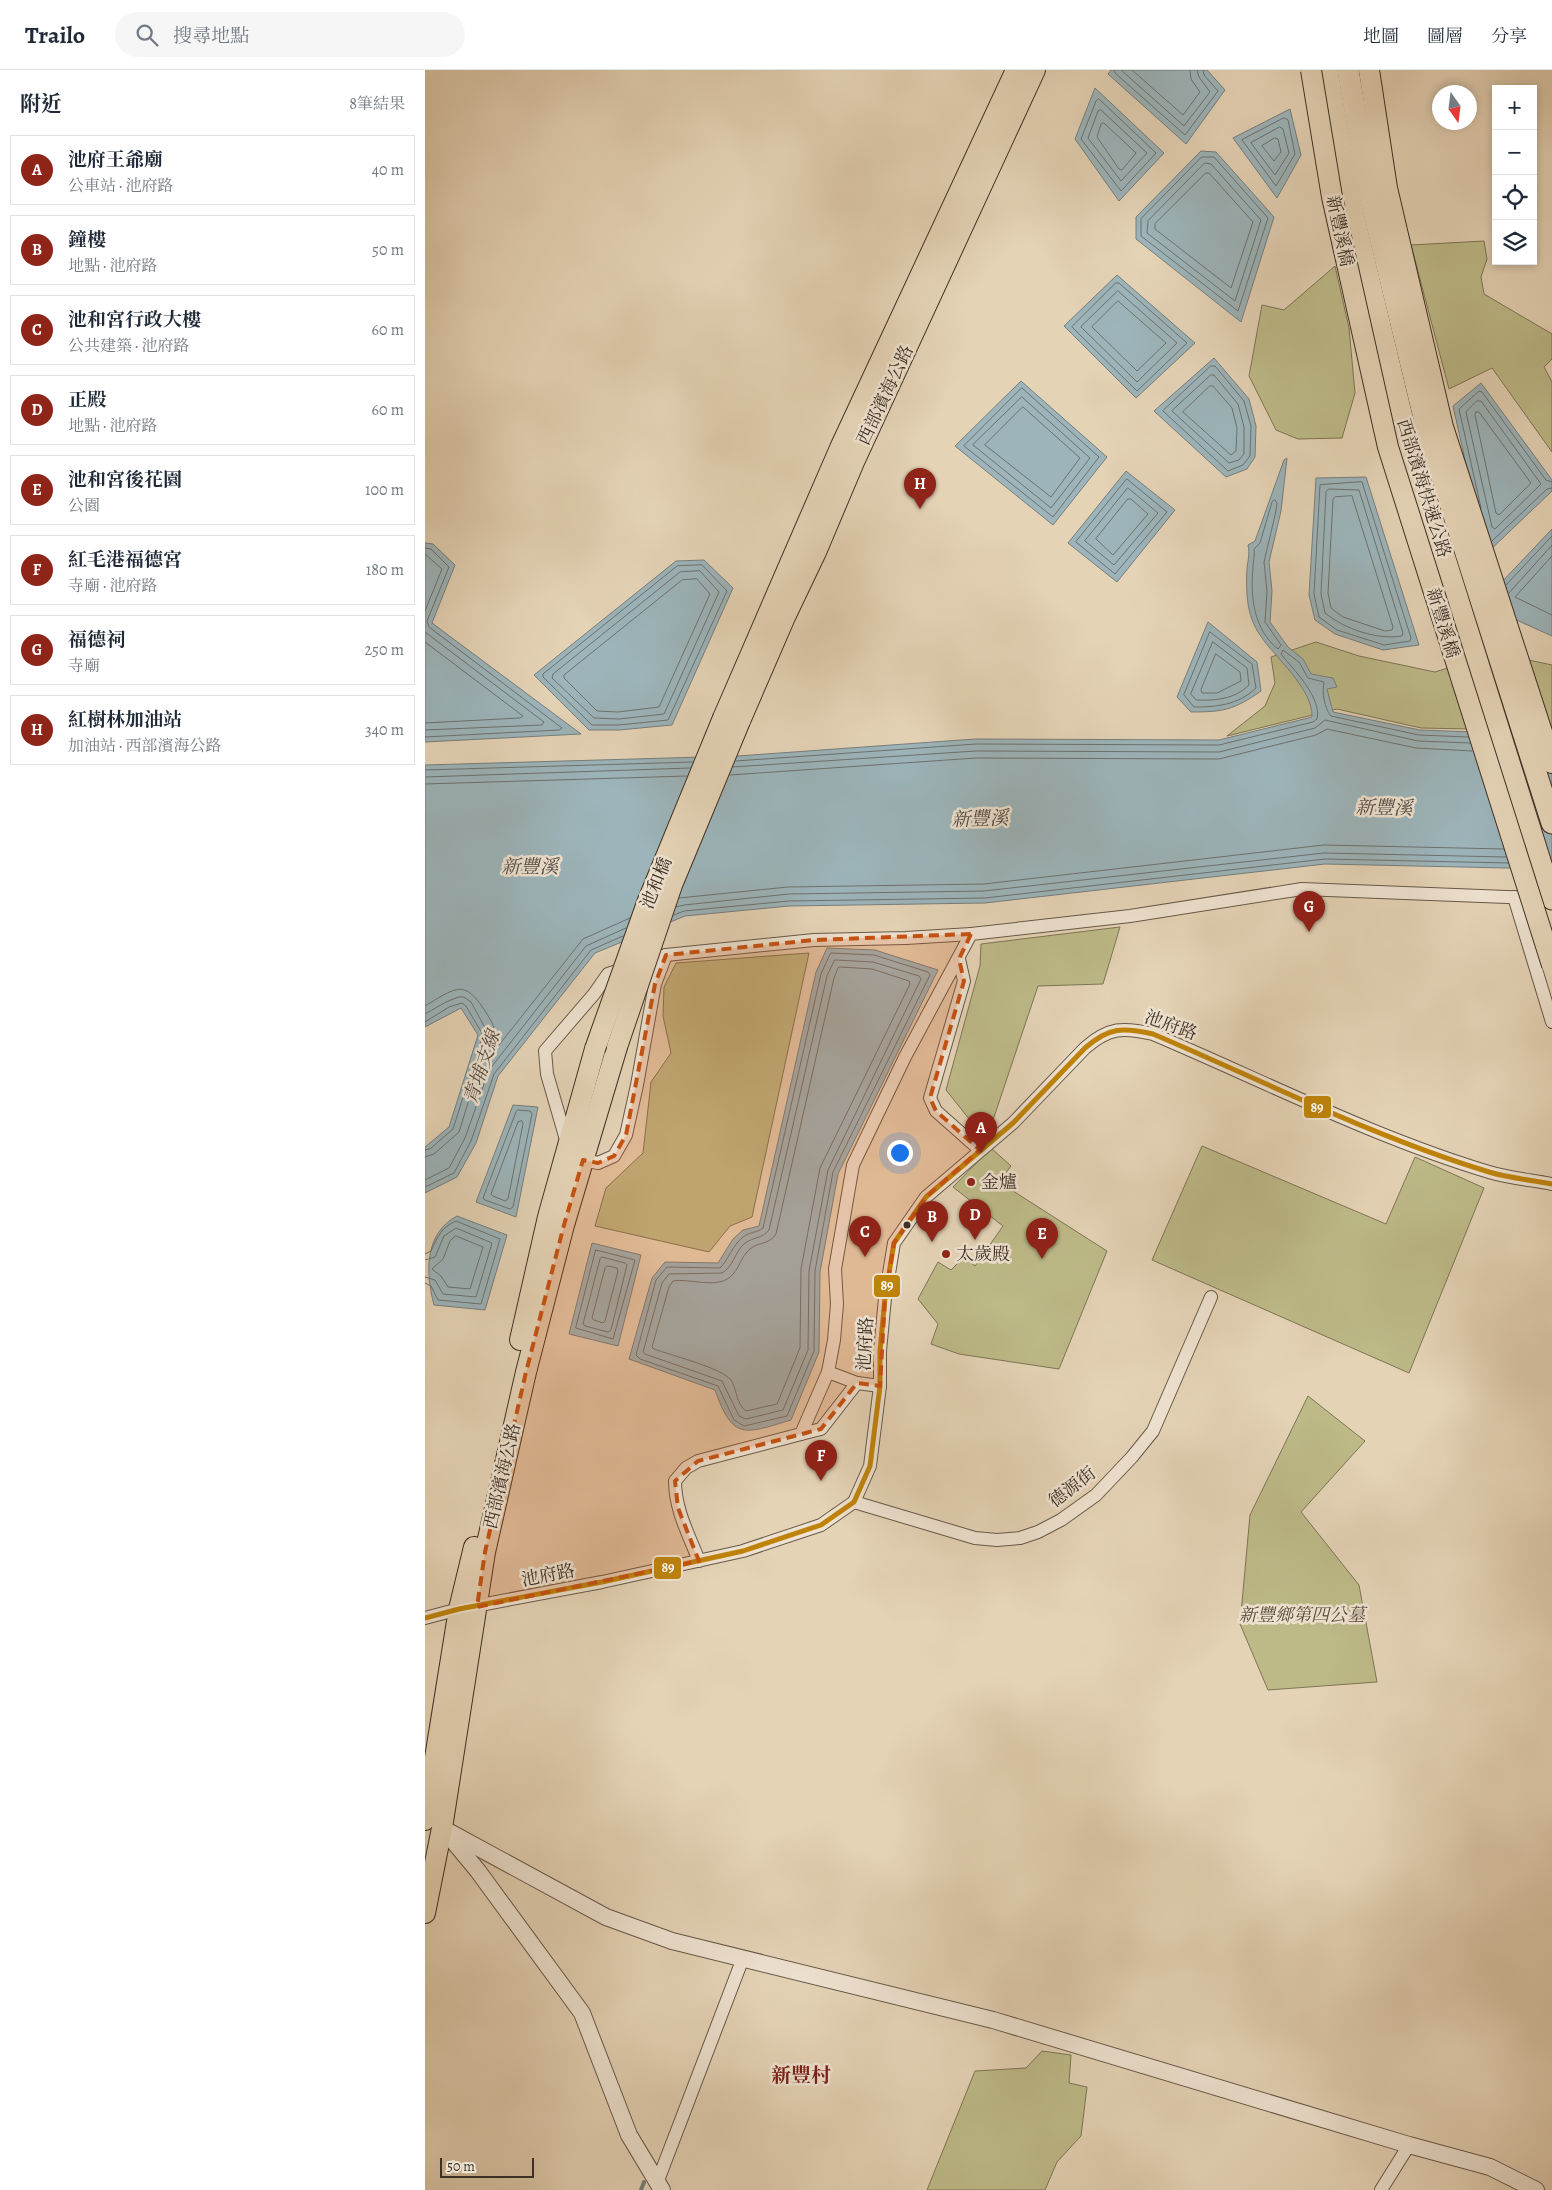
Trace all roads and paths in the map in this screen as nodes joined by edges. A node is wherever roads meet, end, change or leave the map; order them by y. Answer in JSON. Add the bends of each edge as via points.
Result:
{"nodes":[{"id":1,"x":1016,"y":70,"type":"edge"},
{"id":2,"x":1035,"y":70,"type":"edge"},
{"id":3,"x":1311,"y":70,"type":"edge"},
{"id":4,"x":1327,"y":70,"type":"edge"},
{"id":5,"x":1348,"y":70,"type":"edge"},
{"id":6,"x":1369,"y":70,"type":"edge"},
{"id":7,"x":732,"y":720,"type":"junction"},
{"id":8,"x":1552,"y":763,"type":"edge"},
{"id":9,"x":1552,"y":823,"type":"edge"},
{"id":10,"x":1514,"y":897,"type":"junction"},
{"id":11,"x":1552,"y":899,"type":"edge"},
{"id":12,"x":971,"y":934,"type":"junction"},
{"id":13,"x":666,"y":955,"type":"junction"},
{"id":14,"x":959,"y":959,"type":"junction"},
{"id":15,"x":630,"y":966,"type":"junction"},
{"id":16,"x":1547,"y":969,"type":"edge"},
{"id":17,"x":655,"y":984,"type":"junction"},
{"id":18,"x":1552,"y":1022,"type":"edge"},
{"id":19,"x":617,"y":1047,"type":"joint"},
{"id":20,"x":595,"y":1049,"type":"joint"},
{"id":21,"x":980,"y":1150,"type":"junction"},
{"id":22,"x":575,"y":1154,"type":"junction"},
{"id":23,"x":1552,"y":1184,"type":"edge"},
{"id":24,"x":1211,"y":1297,"type":"dead end"},
{"id":25,"x":828,"y":1372,"type":"junction"},
{"id":26,"x":857,"y":1383,"type":"junction"},
{"id":27,"x":880,"y":1386,"type":"junction"},
{"id":28,"x":801,"y":1434,"type":"junction"},
{"id":29,"x":854,"y":1502,"type":"junction"},
{"id":30,"x":699,"y":1561,"type":"junction"},
{"id":31,"x":468,"y":1608,"type":"junction"},
{"id":32,"x":425,"y":1618,"type":"edge"},
{"id":33,"x":430,"y":1817,"type":"edge"},
{"id":34,"x":425,"y":1913,"type":"edge"},
{"id":35,"x":743,"y":1958,"type":"junction"},
{"id":36,"x":1409,"y":2145,"type":"junction"},
{"id":37,"x":659,"y":2186,"type":"edge"},
{"id":38,"x":1381,"y":2190,"type":"edge"},
{"id":39,"x":1536,"y":2190,"type":"edge"}],
"edges":[{"from":1,"to":7,"type":"main road","name":"西部濱海公路","via":[[840,448]]},
{"from":2,"to":7,"type":"main road","name":"西部濱海公路","via":[[854,462],[817,552]]},
{"from":3,"to":16,"type":"main road","name":"新豐溪橋","bridge":true,"via":[[1332,197],[1388,447]]},
{"from":4,"to":11,"type":"highway","name":"西部濱海快速公路","via":[[1350,201],[1407,438]]},
{"from":5,"to":9,"type":"highway","name":"西部濱海快速公路","via":[[1369,192],[1427,434]]},
{"from":6,"to":8,"type":"main road","via":[[1387,188],[1443,426]]},
{"from":7,"to":19,"type":"main road","name":"池和橋","bridge":true},
{"from":7,"to":20,"type":"main road","name":"池和橋","bridge":true,"via":[[647,903]]},
{"from":10,"to":11,"type":"street"},
{"from":10,"to":12,"type":"street","via":[[1302,889],[1130,916]]},
{"from":10,"to":16,"type":"street"},
{"from":12,"to":13,"type":"street","via":[[815,940]]},
{"from":12,"to":14,"type":"street"},
{"from":13,"to":15,"type":"street"},
{"from":13,"to":17,"type":"street"},
{"from":14,"to":21,"type":"street","via":[[964,980],[930,1098],[936,1111]]},
{"from":14,"to":25,"type":"street","via":[[905,1057],[853,1165],[835,1270],[835,1340]]},
{"from":15,"to":17,"type":"street"},
{"from":15,"to":22,"type":"street","via":[[608,974],[545,1051],[547,1074]]},
{"from":16,"to":18,"type":"street"},
{"from":17,"to":22,"type":"street","via":[[626,1135],[613,1156],[597,1163]]},
{"from":19,"to":22,"type":"main road","name":"西部濱海公路"},
{"from":20,"to":22,"type":"main road","name":"西部濱海公路"},
{"from":21,"to":23,"type":"street","name":"池府路","via":[[1013,1123],[1095,1039],[1117,1029],[1131,1029],[1153,1034],[1360,1124],[1452,1160],[1491,1172]]},
{"from":21,"to":27,"type":"street","name":"池府路","via":[[926,1197],[894,1243],[885,1298]]},
{"from":22,"to":31,"type":"main road","name":"西部濱海公路","via":[[548,1217]]},
{"from":24,"to":29,"type":"street","name":"德源街","via":[[1153,1431],[1096,1495],[1061,1520],[1020,1538],[997,1540],[975,1538]]},
{"from":25,"to":26,"type":"street"},
{"from":25,"to":28,"type":"street"},
{"from":26,"to":27,"type":"street"},
{"from":26,"to":28,"type":"street","via":[[821,1429]]},
{"from":27,"to":29,"type":"street","name":"池府路","via":[[870,1466]]},
{"from":28,"to":30,"type":"street","via":[[698,1461],[686,1468],[675,1481],[675,1497]]},
{"from":29,"to":30,"type":"street","name":"池府路","via":[[821,1525],[743,1551]]},
{"from":30,"to":31,"type":"street","name":"池府路"},
{"from":31,"to":32,"type":"street","name":"池府路"},
{"from":31,"to":33,"type":"main road","name":"西部濱海公路"},
{"from":33,"to":34,"type":"main road","name":"西部濱海公路"},
{"from":33,"to":35,"type":"street","via":[[605,1917],[672,1941]]},
{"from":33,"to":37,"type":"street","via":[[478,1870],[583,2013],[629,2135]]},
{"from":35,"to":36,"type":"street","via":[[993,2020]]},
{"from":35,"to":37,"type":"street"},
{"from":36,"to":38,"type":"street"},
{"from":36,"to":39,"type":"street","via":[[1490,2167]]}]}
